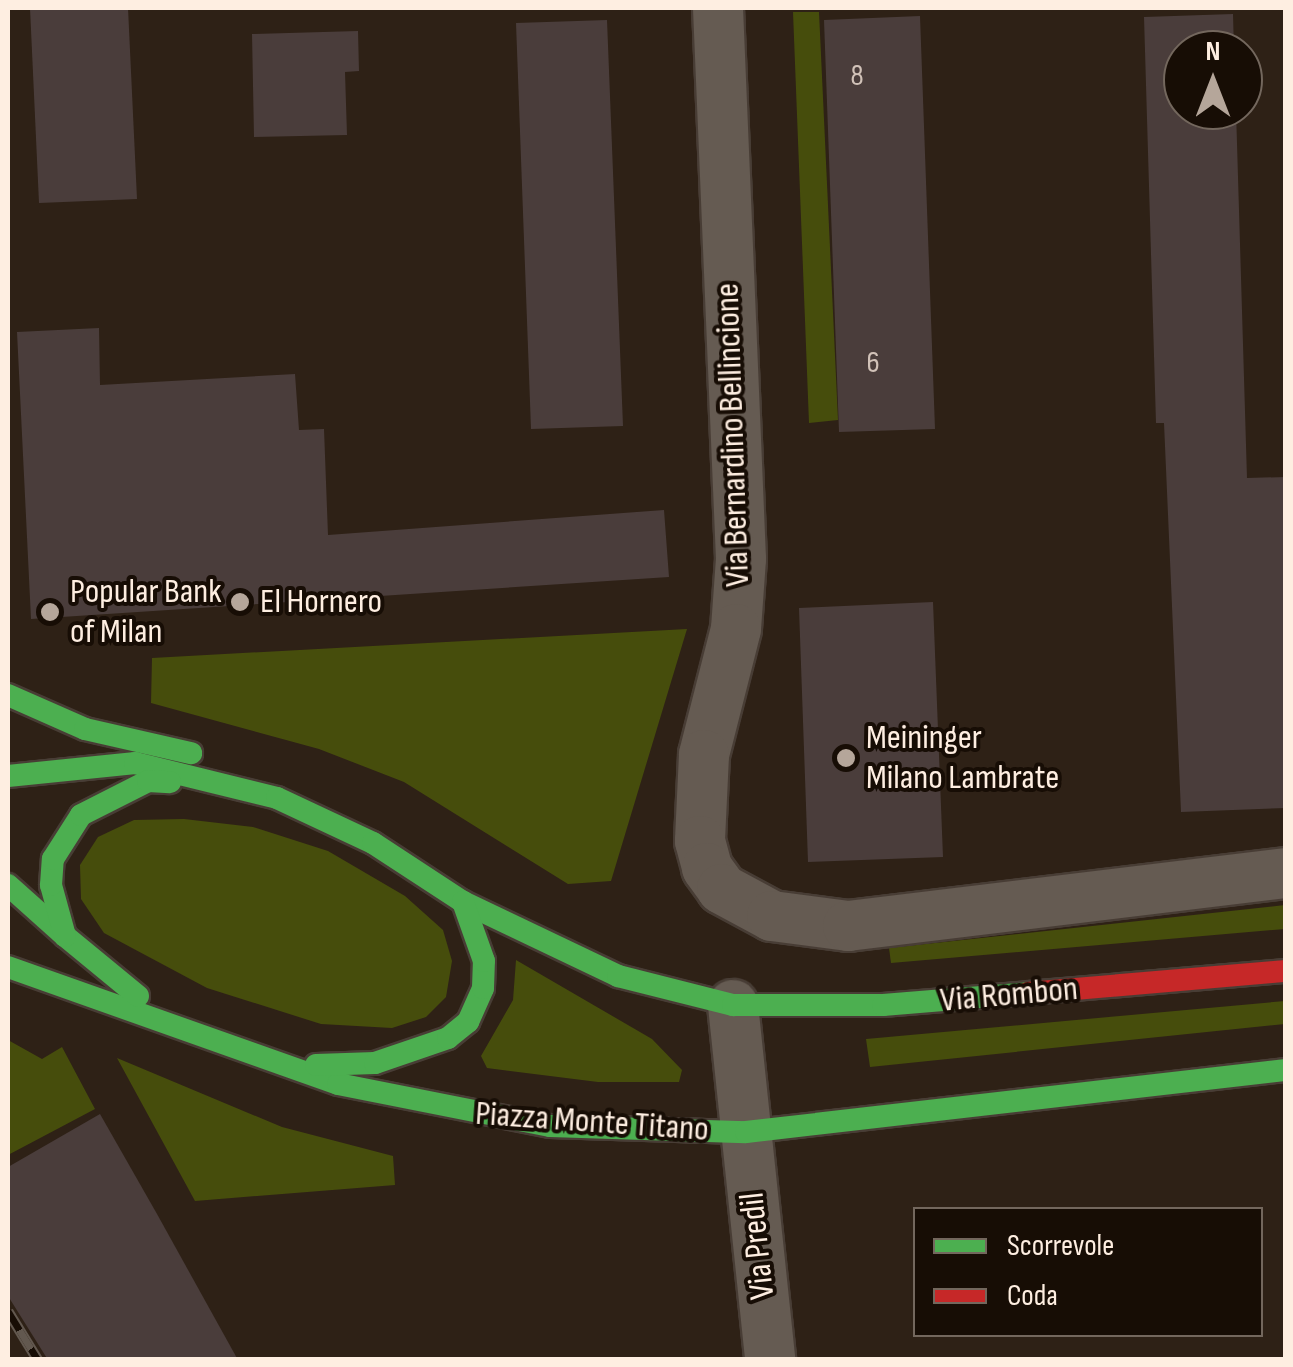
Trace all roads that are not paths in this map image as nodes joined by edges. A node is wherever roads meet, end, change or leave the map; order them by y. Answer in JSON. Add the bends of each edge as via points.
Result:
{"nodes":[{"id":1,"x":718,"y":8,"type":"edge"},
{"id":2,"x":8,"y":695,"type":"edge"},
{"id":3,"x":8,"y":776,"type":"edge"},
{"id":4,"x":228,"y":783,"type":"junction"},
{"id":5,"x":277,"y":798,"type":"junction"},
{"id":6,"x":1286,"y":873,"type":"edge"},
{"id":7,"x":8,"y":886,"type":"edge"},
{"id":8,"x":463,"y":902,"type":"junction"},
{"id":9,"x":64,"y":936,"type":"junction"},
{"id":10,"x":8,"y":967,"type":"edge"},
{"id":11,"x":1286,"y":971,"type":"edge"},
{"id":12,"x":733,"y":1006,"type":"junction"},
{"id":13,"x":202,"y":1038,"type":"junction"},
{"id":14,"x":268,"y":1062,"type":"junction"},
{"id":15,"x":1286,"y":1070,"type":"edge"},
{"id":16,"x":746,"y":1132,"type":"junction"},
{"id":17,"x":770,"y":1360,"type":"edge"}],
"edges":[{"from":1,"to":6,"type":"street","name":"Via Bernardino Bellincione","via":[[742,559],[736,629],[704,755],[700,841],[707,868],[744,904],[798,922],[848,926]]},
{"from":2,"to":5,"type":"main road","via":[[85,729],[223,762]]},
{"from":3,"to":4,"type":"main road","via":[[135,763]]},
{"from":4,"to":5,"type":"main road"},
{"from":4,"to":9,"type":"main road","via":[[148,782],[81,814],[53,859],[51,885]]},
{"from":5,"to":8,"type":"main road","via":[[372,844]]},
{"from":7,"to":9,"type":"main road","name":"Piazza Monte Titano"},
{"from":8,"to":12,"type":"main road","via":[[618,976]]},
{"from":8,"to":14,"type":"main road","name":"Piazza Monte Titano","via":[[478,934],[483,988],[458,1030],[375,1063]]},
{"from":9,"to":13,"type":"main road","name":"Piazza Monte Titano","via":[[123,987]]},
{"from":10,"to":13,"type":"main road","name":"Piazza Monte Titano"},
{"from":11,"to":12,"type":"main road","name":"Via Rombon","via":[[884,1006]]},
{"from":12,"to":16,"type":"street","name":"Piazza Monte Titano"},
{"from":13,"to":14,"type":"main road","name":"Piazza Monte Titano"},
{"from":14,"to":16,"type":"main road","name":"Piazza Monte Titano","via":[[468,1115],[570,1127]]},
{"from":15,"to":16,"type":"main road"},
{"from":16,"to":17,"type":"street","name":"Via Predil"}]}
